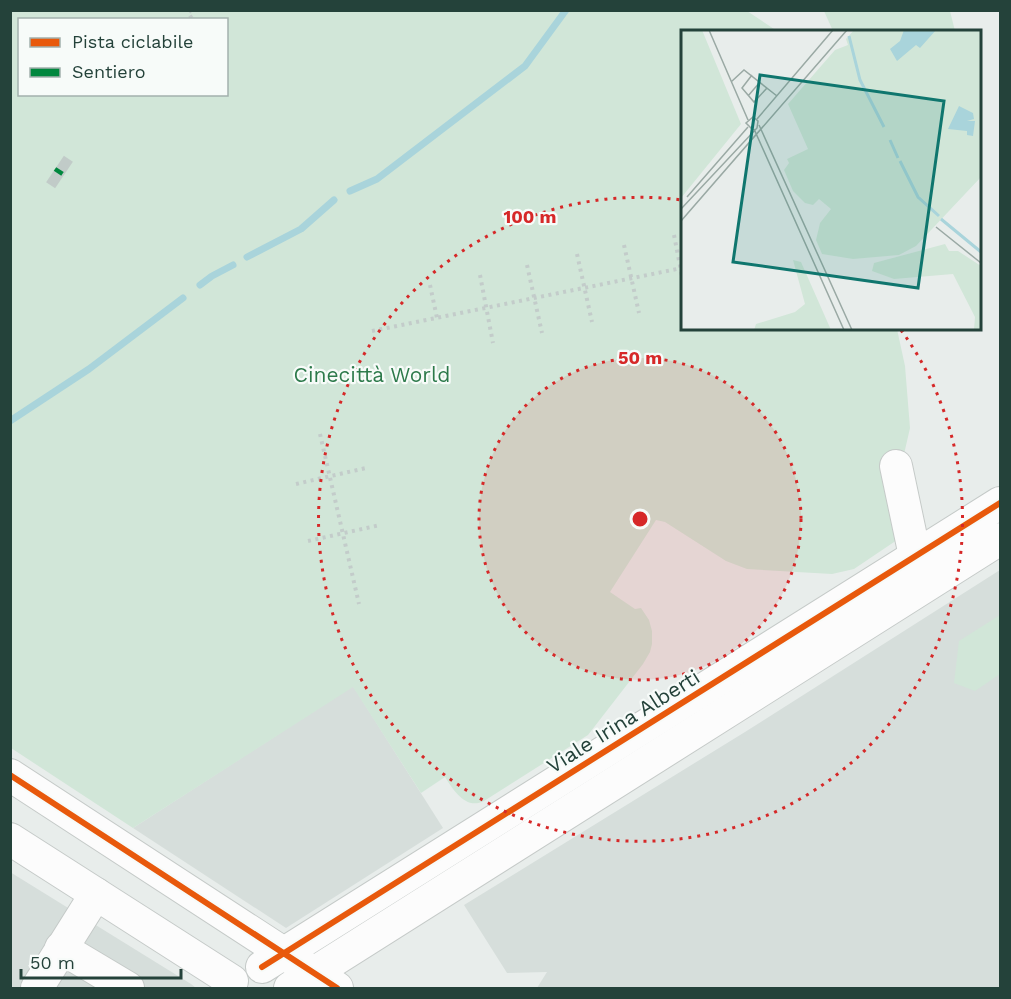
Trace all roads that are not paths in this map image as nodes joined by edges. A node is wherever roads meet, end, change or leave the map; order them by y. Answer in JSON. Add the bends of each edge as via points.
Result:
{"nodes":[{"id":1,"x":896,"y":466,"type":"dead end"},
{"id":2,"x":1000,"y":503,"type":"edge"},
{"id":3,"x":1000,"y":539,"type":"edge"},
{"id":4,"x":915,"y":556,"type":"junction"},
{"id":5,"x":10,"y":775,"type":"edge"},
{"id":6,"x":10,"y":839,"type":"edge"},
{"id":7,"x":96,"y":894,"type":"junction"},
{"id":8,"x":61,"y":948,"type":"junction"},
{"id":9,"x":273,"y":960,"type":"junction"},
{"id":10,"x":308,"y":984,"type":"edge"},
{"id":11,"x":230,"y":985,"type":"edge"},
{"id":12,"x":37,"y":988,"type":"edge"},
{"id":13,"x":128,"y":988,"type":"edge"}],
"edges":[{"from":1,"to":4,"type":"street"},
{"from":2,"to":4,"type":"street","name":"Viale Irina Alberti"},
{"from":3,"to":10,"type":"street"},
{"from":4,"to":9,"type":"street","name":"Viale Irina Alberti"},
{"from":5,"to":9,"type":"street"},
{"from":6,"to":7,"type":"street"},
{"from":7,"to":8,"type":"street"},
{"from":7,"to":11,"type":"street"},
{"from":8,"to":12,"type":"street"},
{"from":8,"to":13,"type":"street"},
{"from":9,"to":10,"type":"street","via":[[279,973]]},
{"from":9,"to":11,"type":"street","name":"Viale Irina Alberti","via":[[240,973]]}]}
